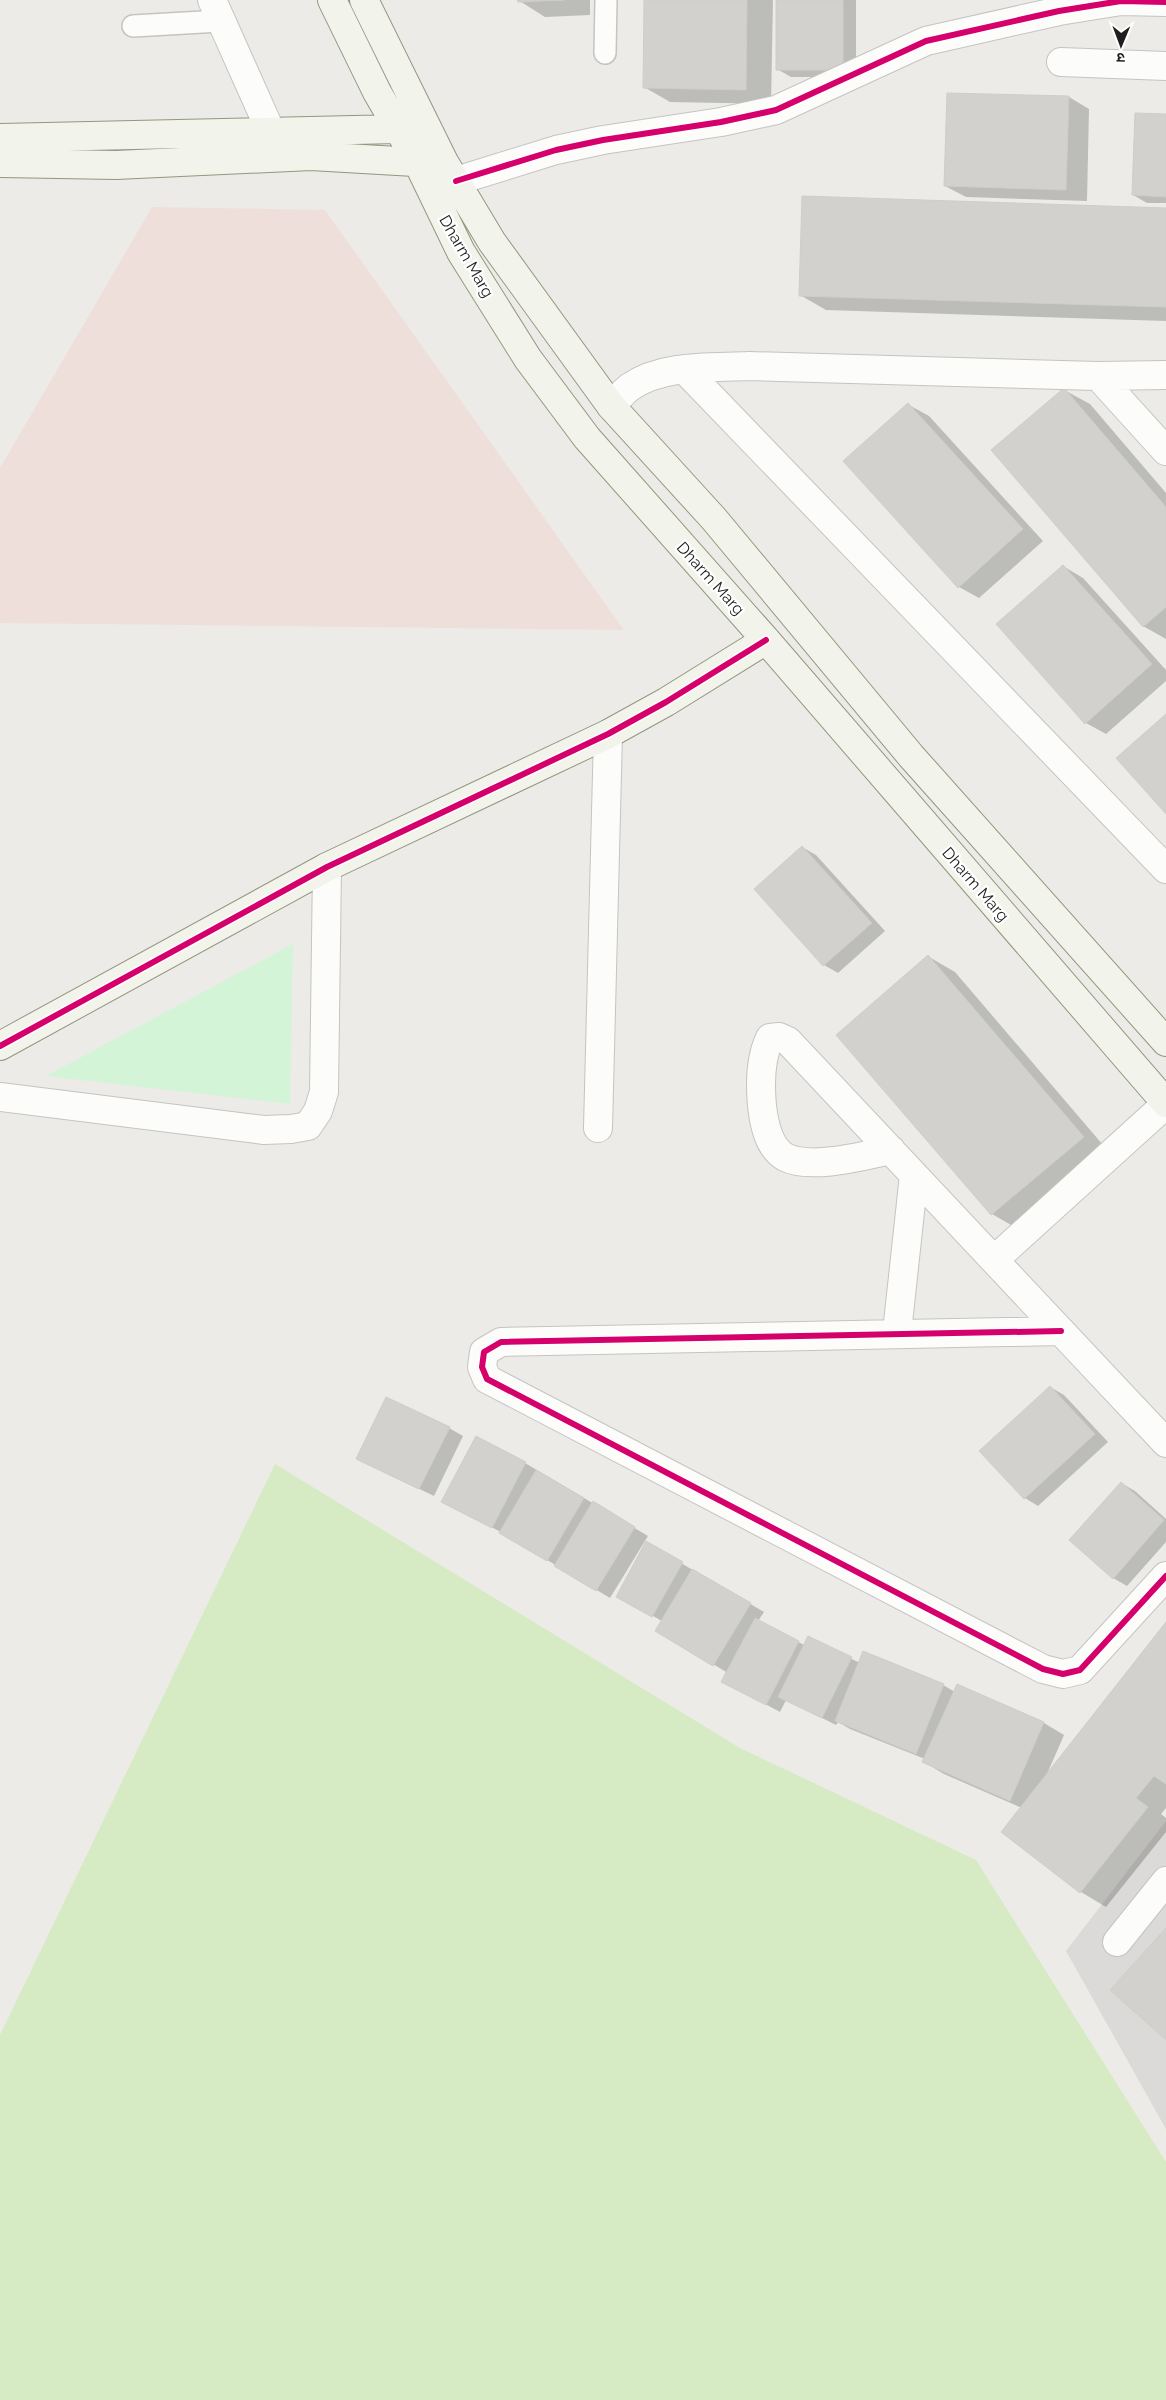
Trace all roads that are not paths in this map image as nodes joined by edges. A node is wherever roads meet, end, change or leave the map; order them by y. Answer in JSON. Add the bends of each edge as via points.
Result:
{"nodes":[{"id":1,"x":332,"y":0,"type":"edge"},
{"id":2,"x":364,"y":0,"type":"edge"},
{"id":3,"x":606,"y":0,"type":"edge"},
{"id":4,"x":1166,"y":2,"type":"edge"},
{"id":5,"x":1059,"y":6,"type":"edge"},
{"id":6,"x":216,"y":10,"type":"edge"},
{"id":7,"x":133,"y":26,"type":"dead end"},
{"id":8,"x":605,"y":52,"type":"dead end"},
{"id":9,"x":1061,"y":62,"type":"dead end"},
{"id":10,"x":1166,"y":66,"type":"edge"},
{"id":11,"x":398,"y":129,"type":"junction"},
{"id":12,"x":271,"y":132,"type":"junction"},
{"id":13,"x":430,"y":132,"type":"junction"},
{"id":14,"x":0,"y":138,"type":"edge"},
{"id":15,"x":0,"y":163,"type":"edge"},
{"id":16,"x":439,"y":169,"type":"junction"},
{"id":17,"x":685,"y":370,"type":"junction"},
{"id":18,"x":1166,"y":375,"type":"edge"},
{"id":19,"x":1098,"y":376,"type":"junction"},
{"id":20,"x":611,"y":406,"type":"junction"},
{"id":21,"x":1166,"y":451,"type":"edge"},
{"id":22,"x":766,"y":640,"type":"junction"},
{"id":23,"x":608,"y":734,"type":"junction"},
{"id":24,"x":327,"y":867,"type":"junction"},
{"id":25,"x":1166,"y":869,"type":"edge"},
{"id":26,"x":1166,"y":1042,"type":"edge"},
{"id":27,"x":0,"y":1046,"type":"edge"},
{"id":28,"x":0,"y":1097,"type":"edge"},
{"id":29,"x":1166,"y":1103,"type":"edge"},
{"id":30,"x":598,"y":1128,"type":"dead end"},
{"id":31,"x":891,"y":1150,"type":"junction"},
{"id":32,"x":914,"y":1175,"type":"junction"},
{"id":33,"x":994,"y":1260,"type":"junction"},
{"id":34,"x":1060,"y":1331,"type":"junction"},
{"id":35,"x":897,"y":1332,"type":"junction"},
{"id":36,"x":1166,"y":1443,"type":"edge"},
{"id":37,"x":1166,"y":1576,"type":"edge"},
{"id":38,"x":1166,"y":1881,"type":"edge"},
{"id":39,"x":1117,"y":1942,"type":"dead end"}],
"edges":[{"from":1,"to":11,"type":"main road","name":"Dharm Marg"},
{"from":2,"to":13,"type":"main road","name":"Dharm Marg"},
{"from":3,"to":8,"type":"lane"},
{"from":4,"to":5,"type":"street","via":[[1121,1]]},
{"from":5,"to":16,"type":"street","via":[[926,41],[776,110]]},
{"from":6,"to":7,"type":"lane"},
{"from":6,"to":12,"type":"street"},
{"from":9,"to":10,"type":"street"},
{"from":11,"to":12,"type":"main road"},
{"from":11,"to":13,"type":"main road"},
{"from":11,"to":16,"type":"main road","name":"Dharm Marg"},
{"from":12,"to":14,"type":"main road"},
{"from":13,"to":16,"type":"main road","name":"Dharm Marg"},
{"from":15,"to":16,"type":"main road","via":[[116,165],[310,156]]},
{"from":16,"to":20,"type":"main road","name":"Dharm Marg"},
{"from":16,"to":22,"type":"main road","name":"Dharm Marg","via":[[461,252],[528,359],[587,438]]},
{"from":17,"to":19,"type":"street","via":[[749,366]]},
{"from":17,"to":20,"type":"street","via":[[650,377],[630,387]]},
{"from":17,"to":25,"type":"street"},
{"from":18,"to":19,"type":"street"},
{"from":19,"to":21,"type":"street"},
{"from":20,"to":26,"type":"main road","name":"Dharm Marg","via":[[714,519],[911,756]]},
{"from":22,"to":23,"type":"main road"},
{"from":22,"to":29,"type":"main road","name":"Dharm Marg"},
{"from":23,"to":24,"type":"main road"},
{"from":23,"to":30,"type":"street"},
{"from":24,"to":27,"type":"main road"},
{"from":24,"to":28,"type":"street","via":[[324,1092],[318,1111],[308,1126],[264,1130]]},
{"from":29,"to":33,"type":"street"},
{"from":31,"to":31,"type":"street","via":[[839,1161],[806,1162],[785,1156],[772,1143],[764,1124],[762,1061],[770,1038],[788,1041]]},
{"from":31,"to":32,"type":"street"},
{"from":32,"to":33,"type":"street"},
{"from":32,"to":35,"type":"street"},
{"from":33,"to":34,"type":"street"},
{"from":34,"to":35,"type":"street"},
{"from":34,"to":36,"type":"street"},
{"from":35,"to":37,"type":"street","via":[[501,1342],[484,1352],[482,1367],[487,1379],[1043,1669],[1063,1674],[1080,1670]]},
{"from":38,"to":39,"type":"street"}]}
